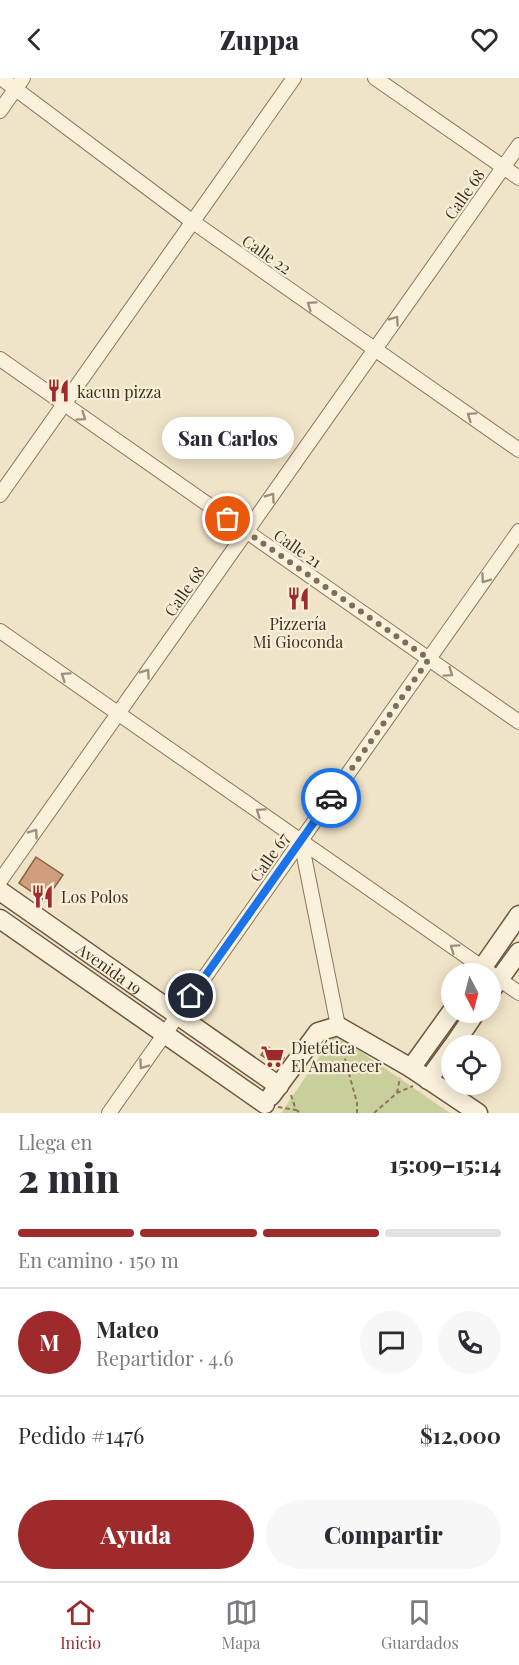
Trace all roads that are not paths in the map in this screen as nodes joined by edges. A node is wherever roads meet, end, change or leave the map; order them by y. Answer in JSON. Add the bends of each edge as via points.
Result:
{"nodes":[{"id":1,"x":1,"y":78,"type":"edge"},
{"id":2,"x":294,"y":78,"type":"edge"},
{"id":3,"x":375,"y":78,"type":"edge"},
{"id":4,"x":19,"y":83,"type":"edge"},
{"id":5,"x":0,"y":111,"type":"edge"},
{"id":6,"x":519,"y":145,"type":"edge"},
{"id":7,"x":503,"y":167,"type":"junction"},
{"id":8,"x":519,"y":178,"type":"edge"},
{"id":9,"x":193,"y":222,"type":"junction"},
{"id":10,"x":375,"y":349,"type":"junction"},
{"id":11,"x":0,"y":359,"type":"edge"},
{"id":12,"x":64,"y":404,"type":"junction"},
{"id":13,"x":519,"y":450,"type":"edge"},
{"id":14,"x":0,"y":495,"type":"edge"},
{"id":15,"x":246,"y":531,"type":"junction"},
{"id":16,"x":519,"y":531,"type":"edge"},
{"id":17,"x":0,"y":631,"type":"edge"},
{"id":18,"x":429,"y":659,"type":"junction"},
{"id":19,"x":118,"y":713,"type":"junction"},
{"id":20,"x":519,"y":722,"type":"edge"},
{"id":21,"x":301,"y":841,"type":"junction"},
{"id":22,"x":0,"y":881,"type":"edge"},
{"id":23,"x":0,"y":891,"type":"edge"},
{"id":24,"x":519,"y":915,"type":"edge"},
{"id":25,"x":0,"y":919,"type":"edge"},
{"id":26,"x":519,"y":952,"type":"edge"},
{"id":27,"x":469,"y":963,"type":"edge"},
{"id":28,"x":486,"y":963,"type":"edge"},
{"id":29,"x":501,"y":978,"type":"edge"},
{"id":30,"x":501,"y":988,"type":"edge"},
{"id":31,"x":519,"y":993,"type":"edge"},
{"id":32,"x":178,"y":1015,"type":"junction"},
{"id":33,"x":443,"y":1023,"type":"edge"},
{"id":34,"x":338,"y":1026,"type":"junction"},
{"id":35,"x":165,"y":1034,"type":"junction"},
{"id":36,"x":441,"y":1062,"type":"edge"},
{"id":37,"x":411,"y":1068,"type":"junction"},
{"id":38,"x":428,"y":1080,"type":"junction"},
{"id":39,"x":279,"y":1086,"type":"junction"},
{"id":40,"x":263,"y":1109,"type":"edge"},
{"id":41,"x":109,"y":1113,"type":"edge"},
{"id":42,"x":478,"y":1113,"type":"edge"}],
"edges":[{"from":1,"to":4,"type":"street","name":"Calle 22"},
{"from":2,"to":9,"type":"street"},
{"from":3,"to":7,"type":"street"},
{"from":4,"to":5,"type":"street"},
{"from":4,"to":9,"type":"street","name":"Calle 22"},
{"from":6,"to":7,"type":"street","name":"Calle 68"},
{"from":7,"to":8,"type":"street"},
{"from":10,"to":7,"type":"street","name":"Calle 68","one_way":true},
{"from":10,"to":9,"type":"street","name":"Calle 22","one_way":true},
{"from":9,"to":12,"type":"street"},
{"from":13,"to":10,"type":"street","name":"Calle 22","one_way":true},
{"from":15,"to":10,"type":"street","name":"Calle 68","one_way":true},
{"from":11,"to":12,"type":"street","name":"Calle 21"},
{"from":12,"to":14,"type":"street"},
{"from":12,"to":15,"type":"street","name":"Calle 21","one_way":true},
{"from":15,"to":18,"type":"street","name":"Calle 21"},
{"from":19,"to":15,"type":"street","name":"Calle 68","one_way":true},
{"from":16,"to":18,"type":"street","name":"Calle 67","one_way":true},
{"from":19,"to":17,"type":"street","one_way":true},
{"from":18,"to":20,"type":"street","name":"Calle 21","one_way":true},
{"from":18,"to":21,"type":"street","name":"Calle 67"},
{"from":21,"to":19,"type":"street","one_way":true},
{"from":22,"to":19,"type":"street","name":"Calle 68","one_way":true},
{"from":27,"to":21,"type":"street","one_way":true},
{"from":21,"to":32,"type":"street","name":"Calle 67"},
{"from":21,"to":34,"type":"street"},
{"from":23,"to":32,"type":"main road","name":"Avenida 19"},
{"from":24,"to":28,"type":"main road"},
{"from":25,"to":35,"type":"main road","name":"Avenida 19"},
{"from":26,"to":29,"type":"main road"},
{"from":30,"to":31,"type":"street"},
{"from":32,"to":35,"type":"street","name":"Calle 67"},
{"from":32,"to":39,"type":"main road","name":"Avenida 19"},
{"from":33,"to":37,"type":"main road"},
{"from":34,"to":37,"type":"main road"},
{"from":34,"to":39,"type":"main road","via":[[318,1032]]},
{"from":35,"to":40,"type":"main road","name":"Avenida 19"},
{"from":35,"to":41,"type":"street","name":"Calle 67","one_way":true},
{"from":36,"to":38,"type":"main road"},
{"from":37,"to":38,"type":"main road"},
{"from":38,"to":42,"type":"main road"},
{"from":39,"to":40,"type":"main road"}]}
